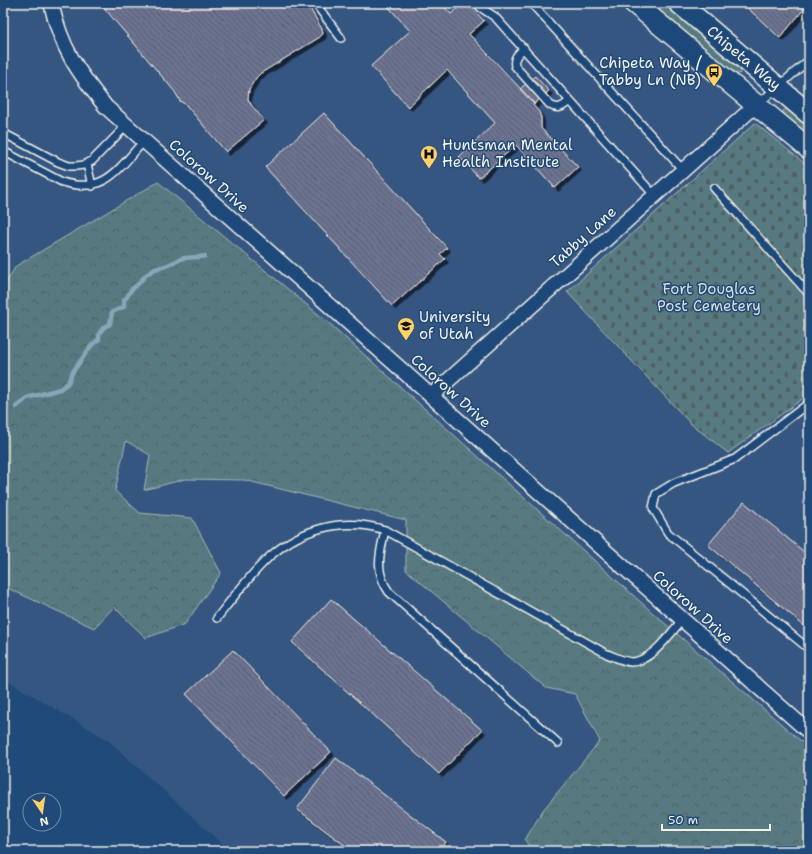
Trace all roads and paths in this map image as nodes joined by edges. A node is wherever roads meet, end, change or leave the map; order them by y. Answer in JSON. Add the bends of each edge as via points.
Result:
{"nodes":[{"id":1,"x":51,"y":3,"type":"edge"},
{"id":2,"x":315,"y":3,"type":"edge"},
{"id":3,"x":478,"y":3,"type":"edge"},
{"id":4,"x":531,"y":3,"type":"edge"},
{"id":5,"x":634,"y":3,"type":"edge"},
{"id":6,"x":679,"y":3,"type":"edge"},
{"id":7,"x":341,"y":38,"type":"dead end"},
{"id":8,"x":524,"y":48,"type":"junction"},
{"id":9,"x":809,"y":60,"type":"edge"},
{"id":10,"x":778,"y":87,"type":"junction"},
{"id":11,"x":570,"y":100,"type":"junction"},
{"id":12,"x":756,"y":105,"type":"junction"},
{"id":13,"x":809,"y":114,"type":"edge"},
{"id":14,"x":128,"y":125,"type":"junction"},
{"id":15,"x":3,"y":133,"type":"edge"},
{"id":16,"x":144,"y":141,"type":"junction"},
{"id":17,"x":809,"y":149,"type":"edge"},
{"id":18,"x":3,"y":151,"type":"edge"},
{"id":19,"x":88,"y":164,"type":"junction"},
{"id":20,"x":683,"y":170,"type":"junction"},
{"id":21,"x":92,"y":186,"type":"junction"},
{"id":22,"x":714,"y":188,"type":"dead end"},
{"id":23,"x":655,"y":196,"type":"junction"},
{"id":24,"x":809,"y":294,"type":"edge"},
{"id":25,"x":432,"y":395,"type":"junction"},
{"id":26,"x":809,"y":403,"type":"edge"},
{"id":27,"x":385,"y":530,"type":"junction"},
{"id":28,"x":217,"y":618,"type":"dead end"},
{"id":29,"x":682,"y":620,"type":"junction"},
{"id":30,"x":809,"y":649,"type":"edge"},
{"id":31,"x":809,"y":732,"type":"edge"},
{"id":32,"x":558,"y":743,"type":"dead end"}],
"edges":[{"from":1,"to":14,"type":"street","name":"Colorow Drive","via":[[66,50],[84,79],[106,107]]},
{"from":2,"to":7,"type":"lane"},
{"from":3,"to":8,"type":"lane","via":[[480,8],[495,17]]},
{"from":4,"to":20,"type":"lane"},
{"from":5,"to":12,"type":"street","name":"Chipeta Way"},
{"from":6,"to":10,"type":"street","name":"Chipeta Way"},
{"from":8,"to":11,"type":"lane"},
{"from":8,"to":11,"type":"lane","via":[[514,60],[515,66],[550,105],[560,108]]},
{"from":9,"to":10,"type":"lane"},
{"from":10,"to":12,"type":"lane"},
{"from":10,"to":13,"type":"street","name":"Chipeta Way"},
{"from":11,"to":23,"type":"lane"},
{"from":12,"to":17,"type":"street","name":"Chipeta Way"},
{"from":12,"to":20,"type":"street","name":"Tabby Lane"},
{"from":14,"to":16,"type":"street","name":"Colorow Drive"},
{"from":14,"to":19,"type":"lane"},
{"from":15,"to":19,"type":"lane","via":[[63,164]]},
{"from":16,"to":21,"type":"lane","via":[[114,173]]},
{"from":16,"to":25,"type":"street","name":"Colorow Drive"},
{"from":18,"to":21,"type":"lane","via":[[62,182]]},
{"from":19,"to":21,"type":"lane"},
{"from":20,"to":23,"type":"street","name":"Tabby Lane"},
{"from":22,"to":24,"type":"lane"},
{"from":23,"to":25,"type":"street","name":"Tabby Lane"},
{"from":25,"to":29,"type":"street","name":"Colorow Drive"},
{"from":26,"to":30,"type":"lane","via":[[735,458],[674,483],[656,494],[653,508],[668,533]]},
{"from":27,"to":28,"type":"lane","via":[[370,526],[332,526],[297,537],[264,562]]},
{"from":27,"to":29,"type":"lane","via":[[623,661],[646,658]]},
{"from":27,"to":32,"type":"lane","via":[[379,570],[389,592]]},
{"from":29,"to":31,"type":"street","name":"Colorow Drive"}]}
